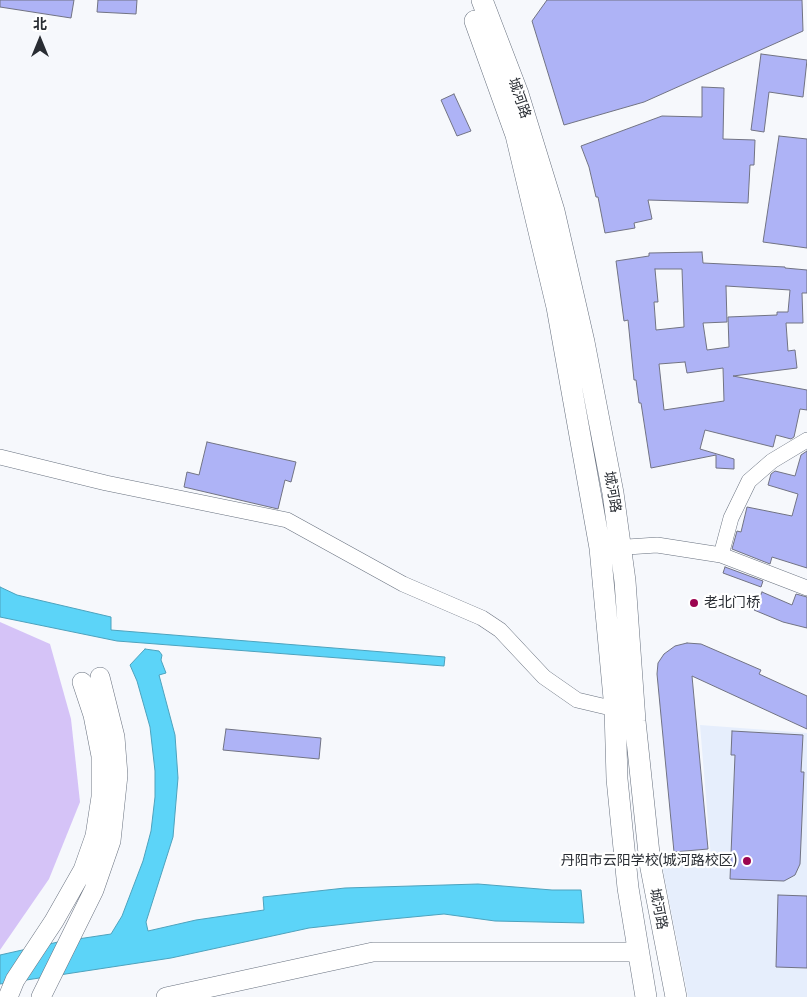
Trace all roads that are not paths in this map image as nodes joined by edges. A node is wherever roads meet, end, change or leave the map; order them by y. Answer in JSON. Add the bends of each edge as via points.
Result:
{"nodes":[{"id":1,"x":468,"y":0,"type":"edge"},
{"id":2,"x":482,"y":0,"type":"edge"},
{"id":3,"x":807,"y":440,"type":"edge"},
{"id":4,"x":0,"y":457,"type":"edge"},
{"id":5,"x":610,"y":548,"type":"junction"},
{"id":6,"x":721,"y":555,"type":"junction"},
{"id":7,"x":807,"y":588,"type":"edge"},
{"id":8,"x":100,"y":677,"type":"dead end"},
{"id":9,"x":82,"y":682,"type":"dead end"},
{"id":10,"x":615,"y":709,"type":"junction"},
{"id":11,"x":639,"y":952,"type":"junction"},
{"id":12,"x":10,"y":991,"type":"edge"},
{"id":13,"x":41,"y":997,"type":"edge"},
{"id":14,"x":166,"y":997,"type":"edge"},
{"id":15,"x":646,"y":997,"type":"edge"},
{"id":16,"x":676,"y":997,"type":"edge"}],
"edges":[{"from":1,"to":5,"type":"main road","name":"城河路","via":[[516,135],[558,307]]},
{"from":2,"to":5,"type":"main road","name":"城河路","via":[[518,94],[554,211],[613,492]]},
{"from":3,"to":6,"type":"street","via":[[772,460],[749,481],[731,518]]},
{"from":4,"to":10,"type":"street","via":[[106,483],[288,520],[404,584],[482,618],[500,630],[544,677],[577,700]]},
{"from":5,"to":6,"type":"street","via":[[657,545]]},
{"from":5,"to":10,"type":"main road","name":"城河路"},
{"from":5,"to":16,"type":"main road","name":"城河路","via":[[625,580],[650,864]]},
{"from":6,"to":7,"type":"street"},
{"from":8,"to":13,"type":"street","via":[[115,737],[118,775],[111,841],[94,890]]},
{"from":9,"to":12,"type":"street","via":[[101,756],[101,797],[95,836],[83,870]]},
{"from":10,"to":11,"type":"main road","name":"城河路","via":[[617,779],[628,888]]},
{"from":11,"to":14,"type":"street","via":[[373,952]]},
{"from":11,"to":15,"type":"main road","name":"城河路"}]}
